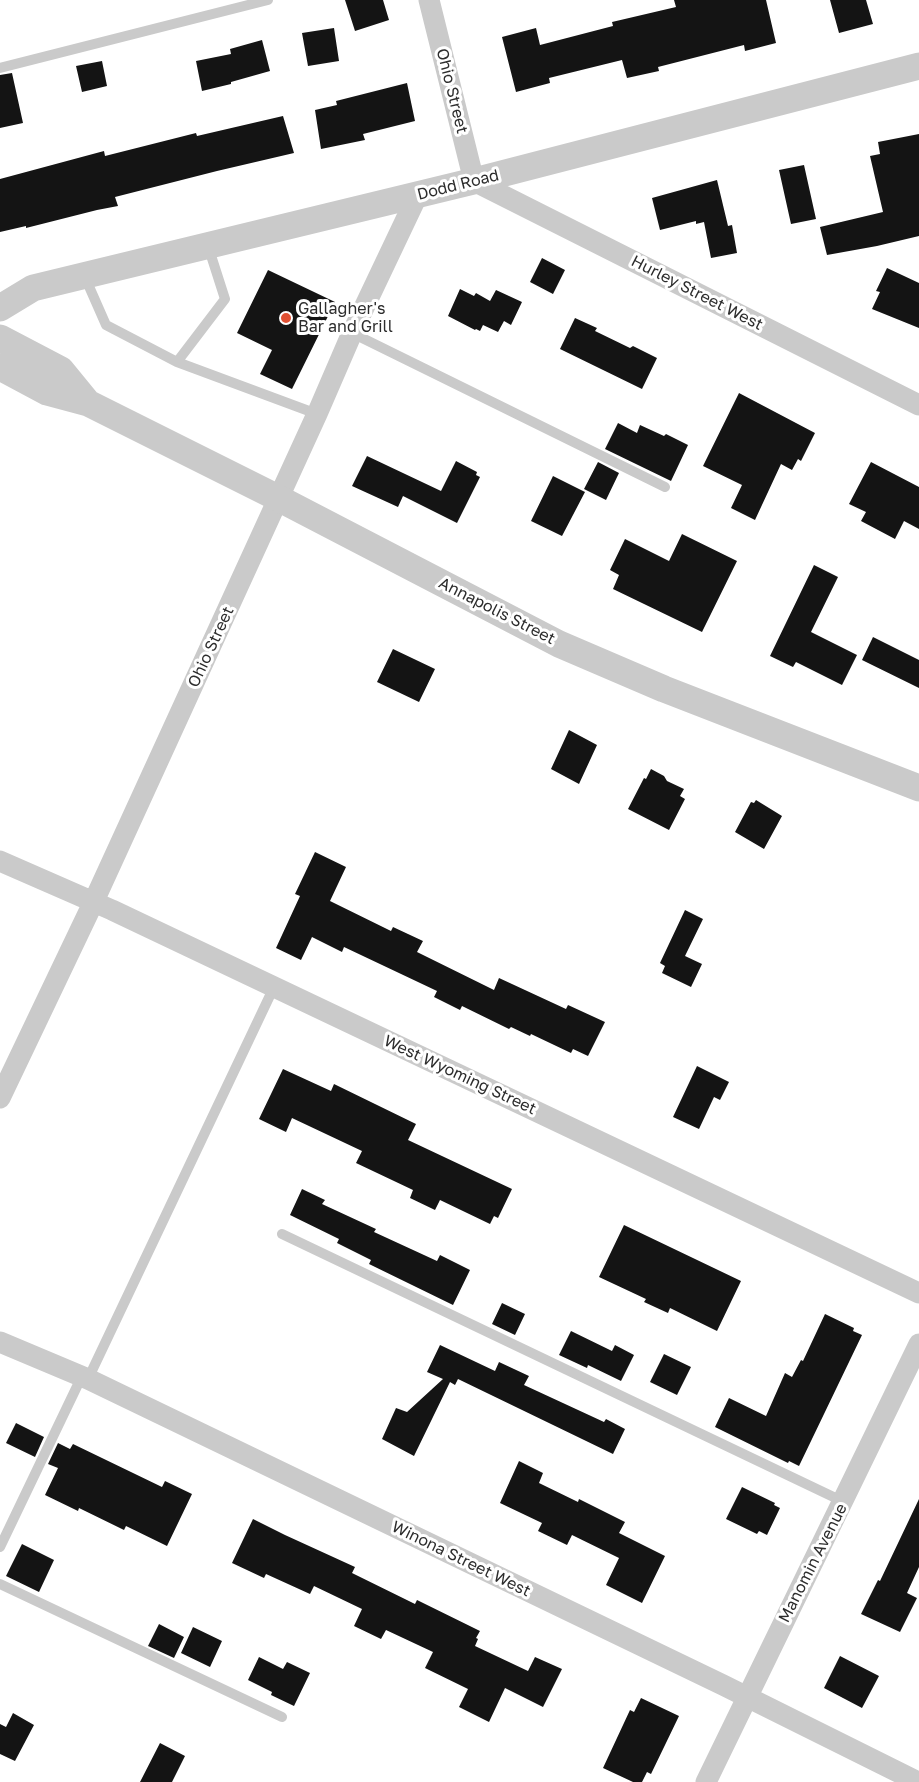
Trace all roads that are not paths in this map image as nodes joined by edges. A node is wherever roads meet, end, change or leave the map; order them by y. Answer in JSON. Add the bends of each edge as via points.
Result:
{"nodes":[{"id":1,"x":268,"y":0,"type":"edge"},
{"id":2,"x":429,"y":0,"type":"edge"},
{"id":3,"x":919,"y":66,"type":"edge"},
{"id":4,"x":0,"y":68,"type":"edge"},
{"id":5,"x":474,"y":181,"type":"junction"},
{"id":6,"x":418,"y":194,"type":"junction"},
{"id":7,"x":208,"y":245,"type":"junction"},
{"id":8,"x":84,"y":275,"type":"junction"},
{"id":9,"x":0,"y":308,"type":"edge"},
{"id":10,"x":352,"y":333,"type":"junction"},
{"id":11,"x":0,"y":338,"type":"edge"},
{"id":12,"x":177,"y":362,"type":"junction"},
{"id":13,"x":0,"y":367,"type":"edge"},
{"id":14,"x":88,"y":403,"type":"junction"},
{"id":15,"x":919,"y":405,"type":"edge"},
{"id":16,"x":317,"y":414,"type":"junction"},
{"id":17,"x":665,"y":487,"type":"dead end"},
{"id":18,"x":278,"y":498,"type":"junction"},
{"id":19,"x":919,"y":788,"type":"edge"},
{"id":20,"x":0,"y":861,"type":"edge"},
{"id":21,"x":94,"y":902,"type":"junction"},
{"id":22,"x":274,"y":987,"type":"junction"},
{"id":23,"x":0,"y":1098,"type":"edge"},
{"id":24,"x":282,"y":1234,"type":"dead end"},
{"id":25,"x":919,"y":1293,"type":"edge"},
{"id":26,"x":0,"y":1342,"type":"edge"},
{"id":27,"x":919,"y":1344,"type":"edge"},
{"id":28,"x":84,"y":1379,"type":"junction"},
{"id":29,"x":844,"y":1502,"type":"junction"},
{"id":30,"x":0,"y":1547,"type":"edge"},
{"id":31,"x":0,"y":1584,"type":"edge"},
{"id":32,"x":747,"y":1696,"type":"junction"},
{"id":33,"x":282,"y":1717,"type":"dead end"},
{"id":34,"x":706,"y":1782,"type":"edge"},
{"id":35,"x":918,"y":1782,"type":"edge"}],
"edges":[{"from":1,"to":4,"type":"lane"},
{"from":2,"to":5,"type":"street","name":"Ohio Street"},
{"from":3,"to":5,"type":"street","name":"Dodd Road"},
{"from":5,"to":6,"type":"street","name":"Dodd Road"},
{"from":5,"to":15,"type":"street","name":"Hurley Street West"},
{"from":6,"to":7,"type":"street","name":"Dodd Road"},
{"from":6,"to":10,"type":"street","name":"Ohio Street"},
{"from":7,"to":8,"type":"street","name":"Dodd Road"},
{"from":7,"to":12,"type":"lane","via":[[225,299]]},
{"from":8,"to":9,"type":"street","name":"Dodd Road","via":[[33,288]]},
{"from":8,"to":12,"type":"lane","via":[[106,325]]},
{"from":10,"to":16,"type":"street","name":"Ohio Street"},
{"from":10,"to":17,"type":"lane"},
{"from":11,"to":14,"type":"street","name":"Annapolis Street","via":[[61,370]]},
{"from":12,"to":16,"type":"lane"},
{"from":13,"to":14,"type":"street","name":"Annapolis Street","via":[[47,392]]},
{"from":14,"to":18,"type":"street","name":"Annapolis Street"},
{"from":16,"to":18,"type":"street","name":"Ohio Street"},
{"from":18,"to":19,"type":"street","name":"Annapolis Street","via":[[559,644]]},
{"from":18,"to":21,"type":"street","name":"Ohio Street"},
{"from":20,"to":21,"type":"street","name":"West Wyoming Street"},
{"from":21,"to":22,"type":"street","name":"West Wyoming Street"},
{"from":21,"to":23,"type":"street","name":"Ohio Street"},
{"from":22,"to":25,"type":"street","name":"West Wyoming Street"},
{"from":22,"to":28,"type":"lane"},
{"from":24,"to":29,"type":"lane"},
{"from":26,"to":28,"type":"street","name":"Winona Street West"},
{"from":27,"to":29,"type":"street","name":"Manomin Avenue"},
{"from":28,"to":30,"type":"lane"},
{"from":28,"to":32,"type":"street","name":"Winona Street West"},
{"from":29,"to":32,"type":"street","name":"Manomin Avenue"},
{"from":31,"to":33,"type":"lane"},
{"from":32,"to":34,"type":"street","name":"Manomin Avenue"},
{"from":32,"to":35,"type":"street","name":"Winona Street West"}]}
